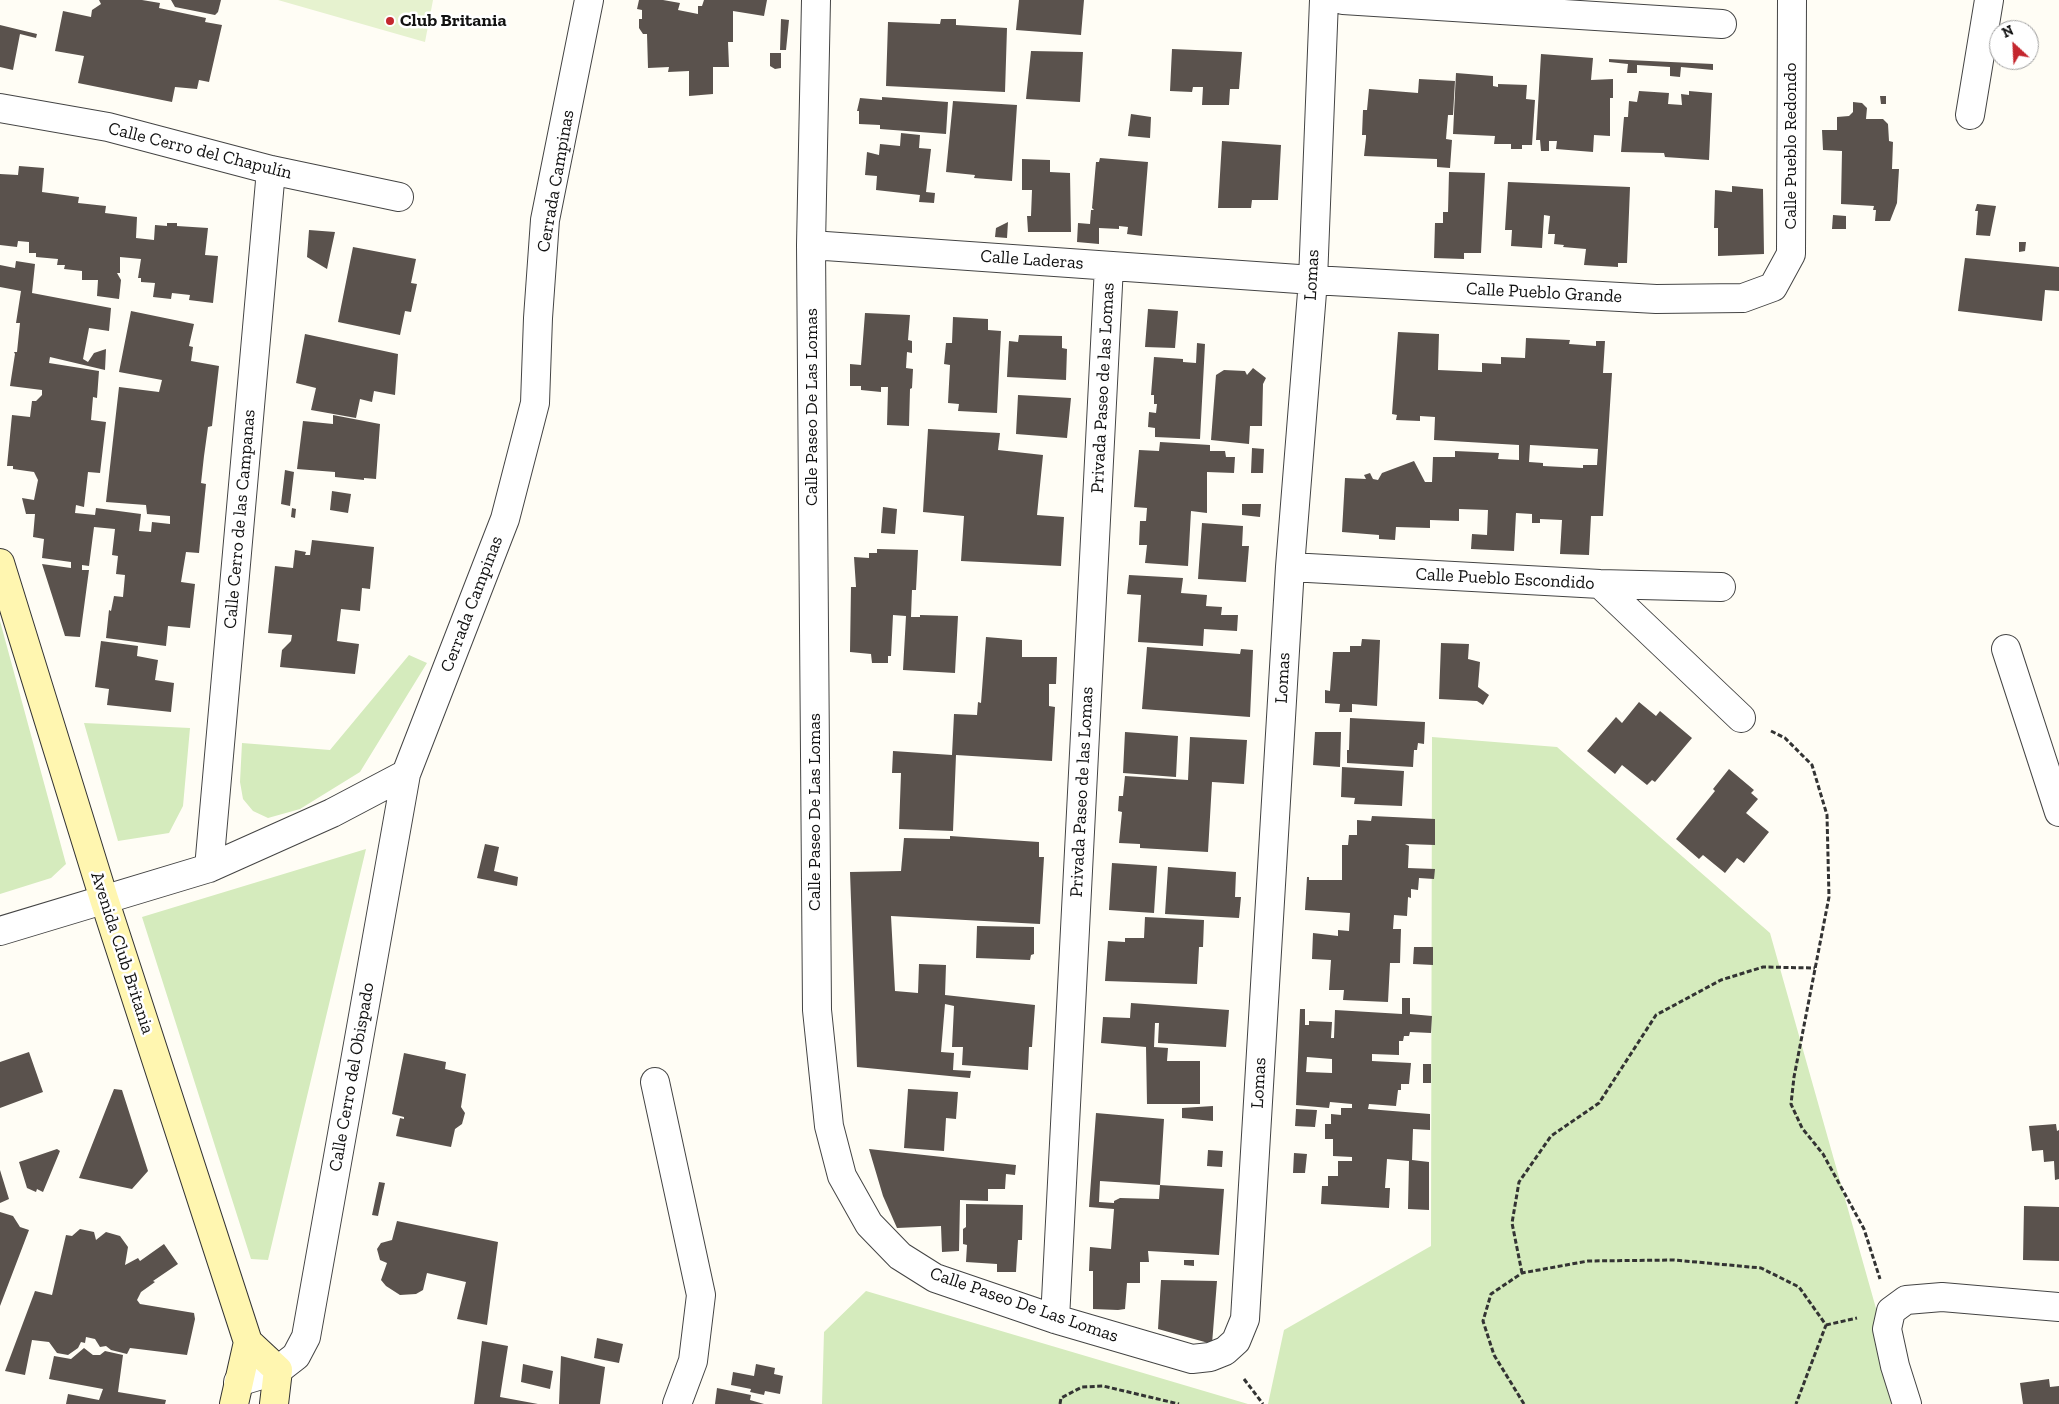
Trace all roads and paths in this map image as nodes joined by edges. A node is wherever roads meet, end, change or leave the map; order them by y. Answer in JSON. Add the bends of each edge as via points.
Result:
{"nodes":[{"id":1,"x":589,"y":0,"type":"edge"},
{"id":2,"x":816,"y":0,"type":"edge"},
{"id":3,"x":1324,"y":0,"type":"edge"},
{"id":4,"x":1343,"y":0,"type":"edge"},
{"id":5,"x":1792,"y":0,"type":"edge"},
{"id":6,"x":1989,"y":0,"type":"edge"},
{"id":7,"x":1722,"y":24,"type":"dead end"},
{"id":8,"x":0,"y":108,"type":"edge"},
{"id":9,"x":1970,"y":115,"type":"dead end"},
{"id":10,"x":271,"y":170,"type":"junction"},
{"id":11,"x":399,"y":197,"type":"dead end"},
{"id":12,"x":811,"y":245,"type":"junction"},
{"id":13,"x":1109,"y":266,"type":"junction"},
{"id":14,"x":1312,"y":280,"type":"junction"},
{"id":15,"x":1774,"y":287,"type":"joint"},
{"id":16,"x":0,"y":563,"type":"edge"},
{"id":17,"x":1290,"y":566,"type":"junction"},
{"id":18,"x":1600,"y":584,"type":"junction"},
{"id":19,"x":1721,"y":586,"type":"dead end"},
{"id":20,"x":2006,"y":649,"type":"dead end"},
{"id":21,"x":1741,"y":718,"type":"joint"},
{"id":22,"x":406,"y":774,"type":"junction"},
{"id":23,"x":2059,"y":812,"type":"edge"},
{"id":24,"x":209,"y":868,"type":"junction"},
{"id":25,"x":104,"y":899,"type":"junction"},
{"id":26,"x":0,"y":931,"type":"edge"},
{"id":27,"x":1815,"y":968,"type":"junction"},
{"id":28,"x":655,"y":1082,"type":"dead end"},
{"id":29,"x":1522,"y":1273,"type":"junction"},
{"id":30,"x":2059,"y":1307,"type":"edge"},
{"id":31,"x":1891,"y":1311,"type":"junction"},
{"id":32,"x":1055,"y":1319,"type":"junction"},
{"id":33,"x":1826,"y":1324,"type":"junction"},
{"id":34,"x":248,"y":1342,"type":"junction"},
{"id":35,"x":1226,"y":1351,"type":"joint"},
{"id":36,"x":278,"y":1370,"type":"junction"},
{"id":37,"x":236,"y":1393,"type":"edge"},
{"id":38,"x":274,"y":1404,"type":"edge"},
{"id":39,"x":677,"y":1404,"type":"edge"},
{"id":40,"x":1060,"y":1404,"type":"edge"},
{"id":41,"x":1179,"y":1404,"type":"edge"},
{"id":42,"x":1524,"y":1404,"type":"edge"},
{"id":43,"x":1796,"y":1404,"type":"edge"},
{"id":44,"x":1907,"y":1404,"type":"edge"}],
"edges":[{"from":1,"to":22,"type":"street","name":"Cerrada Campinas","via":[[545,220],[535,403],[505,519]]},
{"from":2,"to":12,"type":"street","name":"Calle Paseo De Las Lomas"},
{"from":3,"to":14,"type":"street","name":"Lomas"},
{"from":4,"to":7,"type":"street"},
{"from":5,"to":15,"type":"street","name":"Calle Pueblo Redondo","via":[[1790,254]]},
{"from":6,"to":9,"type":"street"},
{"from":8,"to":10,"type":"street","name":"Calle Cerro del Chapulín","via":[[108,127]]},
{"from":10,"to":11,"type":"street","name":"Calle Cerro del Chapulín"},
{"from":10,"to":24,"type":"street","name":"Calle Cerro de las Campanas"},
{"from":12,"to":13,"type":"street","name":"Calle Laderas"},
{"from":12,"to":32,"type":"street","name":"Calle Paseo De Las Lomas","via":[[817,1010],[829,1126],[842,1176],[870,1224],[900,1256],[935,1278]]},
{"from":13,"to":14,"type":"street","name":"Calle Laderas"},
{"from":13,"to":32,"type":"street","name":"Privada Paseo de las Lomas"},
{"from":14,"to":15,"type":"street","name":"Calle Pueblo Grande","via":[[1656,299],[1743,298]]},
{"from":14,"to":17,"type":"street","name":"Lomas"},
{"from":16,"to":25,"type":"main road","name":"Avenida Club Britania"},
{"from":17,"to":18,"type":"street","name":"Calle Pueblo Escondido"},
{"from":17,"to":35,"type":"street","name":"Lomas","via":[[1245,1319],[1236,1341]]},
{"from":18,"to":19,"type":"street","name":"Calle Pueblo Escondido"},
{"from":18,"to":21,"type":"street"},
{"from":20,"to":23,"type":"street"},
{"from":21,"to":27,"type":"path","via":[[1786,738],[1812,765],[1827,815],[1829,897]]},
{"from":22,"to":24,"type":"street","via":[[332,813]]},
{"from":22,"to":36,"type":"street","name":"Calle Cerro del Obispado","via":[[306,1337],[296,1356]]},
{"from":24,"to":25,"type":"street"},
{"from":25,"to":26,"type":"street"},
{"from":25,"to":34,"type":"main road","name":"Avenida Club Britania"},
{"from":27,"to":29,"type":"path","via":[[1763,967],[1721,980],[1656,1016],[1599,1103],[1550,1136],[1519,1182],[1512,1223]]},
{"from":27,"to":31,"type":"path","via":[[1791,1104],[1802,1128],[1824,1154],[1864,1228]]},
{"from":28,"to":39,"type":"street","via":[[701,1295],[693,1361]]},
{"from":29,"to":33,"type":"path","via":[[1588,1261],[1674,1260],[1761,1268],[1799,1287]]},
{"from":29,"to":42,"type":"path","via":[[1491,1294],[1483,1321],[1494,1355]]},
{"from":30,"to":31,"type":"street","via":[[1942,1297],[1906,1300]]},
{"from":31,"to":33,"type":"path"},
{"from":31,"to":44,"type":"street","via":[[1887,1330]]},
{"from":32,"to":35,"type":"street","name":"Calle Paseo De Las Lomas","via":[[1192,1359]]},
{"from":33,"to":43,"type":"path"},
{"from":34,"to":36,"type":"main road","name":"Avenida Club Britania"},
{"from":34,"to":37,"type":"main road"},
{"from":36,"to":37,"type":"street","name":"Calle Cerro del Obispado"},
{"from":36,"to":38,"type":"main road"},
{"from":40,"to":41,"type":"path","via":[[1061,1398],[1082,1387],[1103,1386]]}]}
